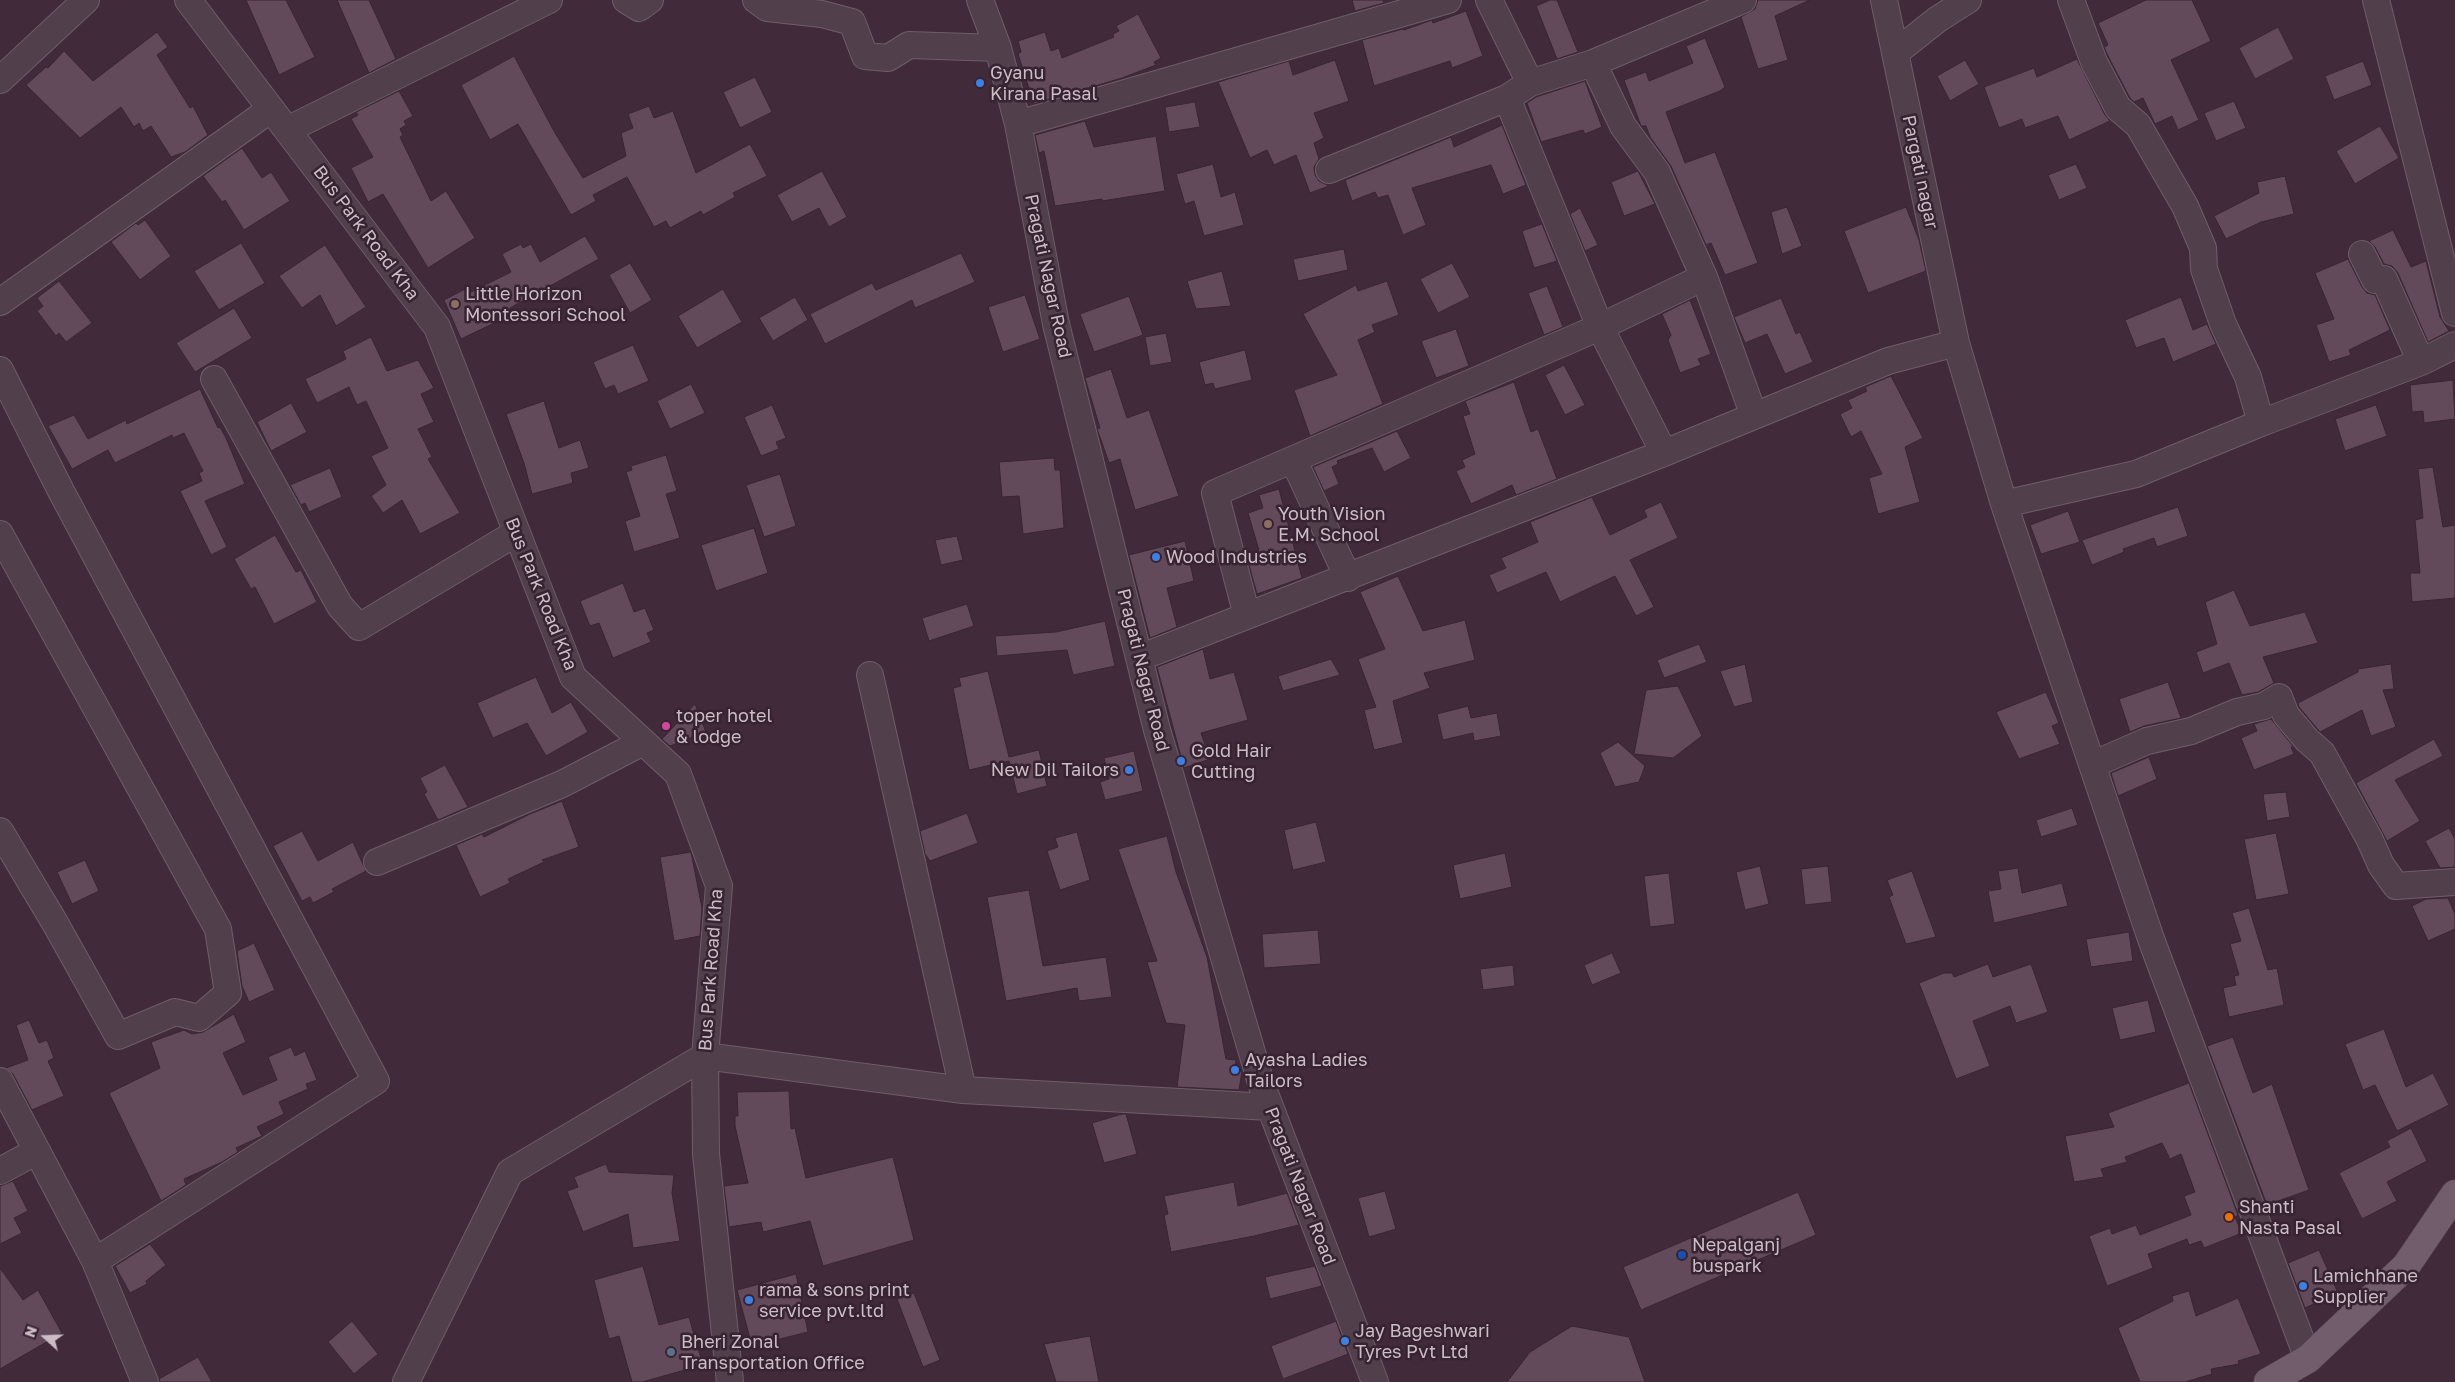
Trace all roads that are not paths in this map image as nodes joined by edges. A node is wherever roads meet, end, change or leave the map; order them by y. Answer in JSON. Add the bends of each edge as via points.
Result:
{"nodes":[{"id":1,"x":86,"y":0,"type":"edge"},
{"id":2,"x":188,"y":0,"type":"edge"},
{"id":3,"x":549,"y":0,"type":"edge"},
{"id":4,"x":626,"y":0,"type":"edge"},
{"id":5,"x":650,"y":0,"type":"edge"},
{"id":6,"x":756,"y":0,"type":"edge"},
{"id":7,"x":980,"y":0,"type":"edge"},
{"id":8,"x":1448,"y":0,"type":"edge"},
{"id":9,"x":1489,"y":0,"type":"edge"},
{"id":10,"x":1743,"y":0,"type":"edge"},
{"id":11,"x":1884,"y":0,"type":"edge"},
{"id":12,"x":1968,"y":0,"type":"edge"},
{"id":13,"x":2071,"y":0,"type":"edge"},
{"id":14,"x":2376,"y":0,"type":"edge"},
{"id":15,"x":998,"y":48,"type":"junction"},
{"id":16,"x":1895,"y":52,"type":"junction"},
{"id":17,"x":1593,"y":63,"type":"junction"},
{"id":18,"x":0,"y":80,"type":"edge"},
{"id":19,"x":1530,"y":83,"type":"junction"},
{"id":20,"x":1507,"y":98,"type":"junction"},
{"id":21,"x":271,"y":109,"type":"junction"},
{"id":22,"x":1018,"y":124,"type":"junction"},
{"id":23,"x":287,"y":130,"type":"junction"},
{"id":24,"x":1329,"y":170,"type":"dead end"},
{"id":25,"x":2362,"y":254,"type":"dead end"},
{"id":26,"x":1704,"y":277,"type":"junction"},
{"id":27,"x":0,"y":302,"type":"edge"},
{"id":28,"x":2455,"y":312,"type":"edge"},
{"id":29,"x":1600,"y":327,"type":"junction"},
{"id":30,"x":1956,"y":343,"type":"junction"},
{"id":31,"x":2455,"y":345,"type":"edge"},
{"id":32,"x":2421,"y":362,"type":"junction"},
{"id":33,"x":1,"y":373,"type":"edge"},
{"id":34,"x":214,"y":379,"type":"dead end"},
{"id":35,"x":1754,"y":416,"type":"junction"},
{"id":36,"x":2261,"y":422,"type":"junction"},
{"id":37,"x":1664,"y":453,"type":"junction"},
{"id":38,"x":1294,"y":461,"type":"junction"},
{"id":39,"x":2004,"y":504,"type":"junction"},
{"id":40,"x":516,"y":533,"type":"junction"},
{"id":41,"x":0,"y":534,"type":"edge"},
{"id":42,"x":1348,"y":578,"type":"junction"},
{"id":43,"x":1247,"y":616,"type":"junction"},
{"id":44,"x":1139,"y":658,"type":"junction"},
{"id":45,"x":870,"y":675,"type":"dead end"},
{"id":46,"x":643,"y":742,"type":"junction"},
{"id":47,"x":2092,"y":765,"type":"junction"},
{"id":48,"x":0,"y":831,"type":"edge"},
{"id":49,"x":377,"y":862,"type":"dead end"},
{"id":50,"x":2455,"y":882,"type":"edge"},
{"id":51,"x":705,"y":1056,"type":"junction"},
{"id":52,"x":0,"y":1081,"type":"edge"},
{"id":53,"x":963,"y":1090,"type":"junction"},
{"id":54,"x":1270,"y":1107,"type":"junction"},
{"id":55,"x":37,"y":1151,"type":"junction"},
{"id":56,"x":0,"y":1171,"type":"edge"},
{"id":57,"x":2455,"y":1194,"type":"edge"},
{"id":58,"x":95,"y":1261,"type":"junction"},
{"id":59,"x":2308,"y":1359,"type":"junction"},
{"id":60,"x":144,"y":1382,"type":"edge"},
{"id":61,"x":406,"y":1382,"type":"edge"},
{"id":62,"x":730,"y":1382,"type":"edge"},
{"id":63,"x":1375,"y":1382,"type":"edge"},
{"id":64,"x":2268,"y":1382,"type":"edge"}],
"edges":[{"from":1,"to":18,"type":"street"},
{"from":2,"to":21,"type":"street","name":"Bus Park Road Kha"},
{"from":3,"to":23,"type":"street"},
{"from":4,"to":5,"type":"street","via":[[639,8]]},
{"from":6,"to":15,"type":"street","via":[[767,8],[822,14],[852,22],[866,56],[888,58],[909,45]]},
{"from":7,"to":15,"type":"street","name":"Pragati Nagar Road"},
{"from":8,"to":22,"type":"street"},
{"from":9,"to":19,"type":"street"},
{"from":10,"to":17,"type":"street"},
{"from":11,"to":16,"type":"street","name":"Pargati nagar"},
{"from":12,"to":16,"type":"street"},
{"from":13,"to":36,"type":"street","via":[[2094,62],[2118,108],[2138,124],[2186,206],[2204,248],[2204,269],[2223,324],[2248,377]]},
{"from":14,"to":28,"type":"street"},
{"from":15,"to":22,"type":"street","name":"Pragati Nagar Road"},
{"from":16,"to":30,"type":"street","name":"Pargati nagar"},
{"from":17,"to":19,"type":"street"},
{"from":17,"to":26,"type":"street","via":[[1623,126],[1657,172]]},
{"from":19,"to":20,"type":"street"},
{"from":20,"to":24,"type":"street"},
{"from":20,"to":29,"type":"street"},
{"from":21,"to":23,"type":"street","name":"Bus Park Road Kha"},
{"from":21,"to":27,"type":"street"},
{"from":22,"to":44,"type":"street","name":"Pragati Nagar Road","via":[[1056,324]]},
{"from":23,"to":40,"type":"street","name":"Bus Park Road Kha","via":[[437,327]]},
{"from":25,"to":32,"type":"street","via":[[2375,280],[2384,279]]},
{"from":26,"to":29,"type":"street"},
{"from":26,"to":35,"type":"street"},
{"from":29,"to":37,"type":"street"},
{"from":29,"to":38,"type":"street"},
{"from":30,"to":35,"type":"street","via":[[1888,360]]},
{"from":30,"to":39,"type":"street","name":"Pargati nagar"},
{"from":31,"to":32,"type":"street"},
{"from":32,"to":36,"type":"street"},
{"from":33,"to":58,"type":"street","via":[[376,1082]]},
{"from":34,"to":40,"type":"street","via":[[340,606],[359,627]]},
{"from":35,"to":37,"type":"street"},
{"from":36,"to":39,"type":"street","via":[[2136,474]]},
{"from":37,"to":42,"type":"street"},
{"from":38,"to":42,"type":"street"},
{"from":38,"to":43,"type":"street","via":[[1215,494]]},
{"from":39,"to":47,"type":"street","name":"Pargati nagar"},
{"from":40,"to":46,"type":"street","name":"Bus Park Road Kha","via":[[573,677]]},
{"from":41,"to":48,"type":"street","via":[[218,930],[228,993],[199,1018],[175,1012],[118,1036]]},
{"from":42,"to":43,"type":"street"},
{"from":43,"to":44,"type":"street"},
{"from":44,"to":54,"type":"street","name":"Pragati Nagar Road","via":[[1157,730]]},
{"from":45,"to":53,"type":"street"},
{"from":46,"to":49,"type":"street","via":[[562,784]]},
{"from":46,"to":51,"type":"street","name":"Bus Park Road Kha","via":[[678,774],[719,886]]},
{"from":47,"to":50,"type":"street","via":[[2147,742],[2264,706],[2279,697],[2286,715],[2322,753],[2381,865],[2396,886]]},
{"from":47,"to":59,"type":"street","name":"Pargati nagar","via":[[2151,939]]},
{"from":51,"to":53,"type":"street"},
{"from":51,"to":61,"type":"street","via":[[510,1172]]},
{"from":51,"to":62,"type":"street","name":"Bus Park Road Kha","via":[[706,1154]]},
{"from":52,"to":55,"type":"street"},
{"from":53,"to":54,"type":"street"},
{"from":54,"to":63,"type":"street","name":"Pragati Nagar Road"},
{"from":55,"to":56,"type":"street"},
{"from":55,"to":58,"type":"street"},
{"from":57,"to":59,"type":"main road","via":[[2406,1266]]},
{"from":58,"to":60,"type":"street"},
{"from":59,"to":64,"type":"main road"}]}
